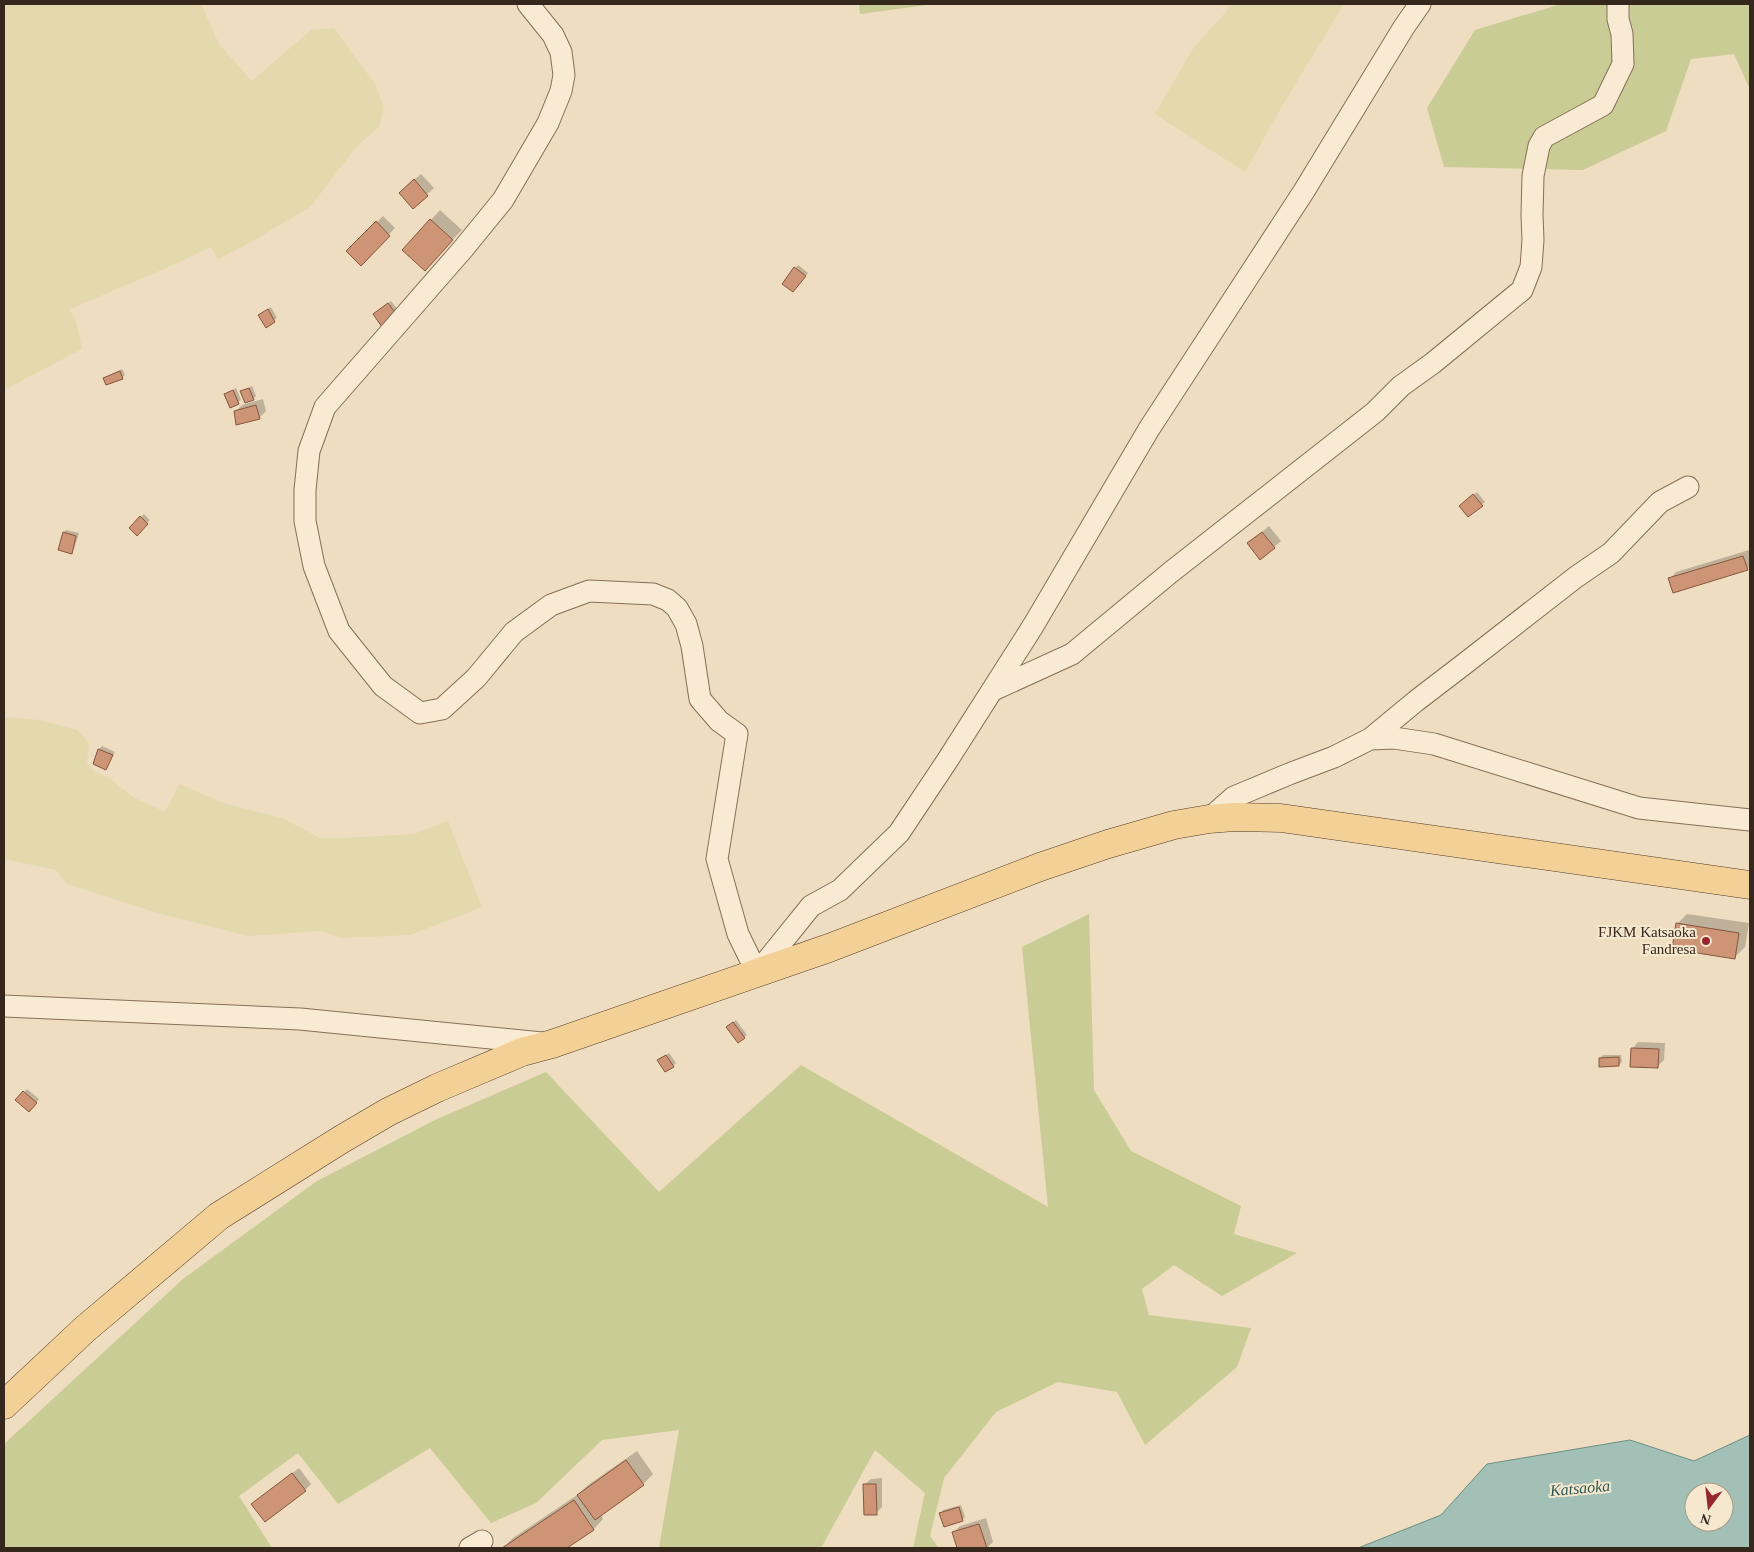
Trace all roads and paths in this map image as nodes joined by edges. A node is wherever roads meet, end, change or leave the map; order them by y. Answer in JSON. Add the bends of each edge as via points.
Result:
{"nodes":[{"id":1,"x":528,"y":4,"type":"edge"},
{"id":2,"x":1420,"y":4,"type":"edge"},
{"id":3,"x":1618,"y":4,"type":"edge"},
{"id":4,"x":1688,"y":487,"type":"dead end"},
{"id":5,"x":993,"y":690,"type":"junction"},
{"id":6,"x":1370,"y":739,"type":"junction"},
{"id":7,"x":1209,"y":819,"type":"junction"},
{"id":8,"x":1750,"y":820,"type":"edge"},
{"id":9,"x":1750,"y":885,"type":"edge"},
{"id":10,"x":757,"y":973,"type":"junction"},
{"id":11,"x":4,"y":1006,"type":"edge"},
{"id":12,"x":552,"y":1044,"type":"junction"},
{"id":13,"x":4,"y":1405,"type":"edge"}],
"edges":[{"from":1,"to":10,"type":"street","via":[[561,52],[564,75],[561,91],[548,122],[503,200],[325,407],[309,451],[305,490],[305,521],[314,566],[339,631],[383,686],[420,713],[442,709],[476,678],[514,632],[551,605],[589,591],[653,594],[677,608],[692,646],[700,700],[719,721],[737,734],[717,859],[738,934]]},
{"from":2,"to":5,"type":"street","via":[[1304,191],[1149,429]]},
{"from":3,"to":5,"type":"street","via":[[1622,64],[1603,105],[1544,137],[1539,146],[1533,176],[1531,267],[1522,290],[1072,654]]},
{"from":4,"to":6,"type":"street","via":[[1660,502],[1611,553]]},
{"from":5,"to":10,"type":"street","via":[[899,833],[840,890],[811,906]]},
{"from":6,"to":7,"type":"street","via":[[1234,797]]},
{"from":6,"to":8,"type":"street","via":[[1394,738],[1434,744],[1639,808]]},
{"from":7,"to":9,"type":"main road","via":[[1280,818]]},
{"from":7,"to":10,"type":"main road","via":[[1174,825],[1040,867]]},
{"from":10,"to":12,"type":"main road"},
{"from":11,"to":12,"type":"street","via":[[300,1019]]},
{"from":12,"to":13,"type":"main road","via":[[514,1055],[388,1112],[219,1216],[85,1329]]}]}
